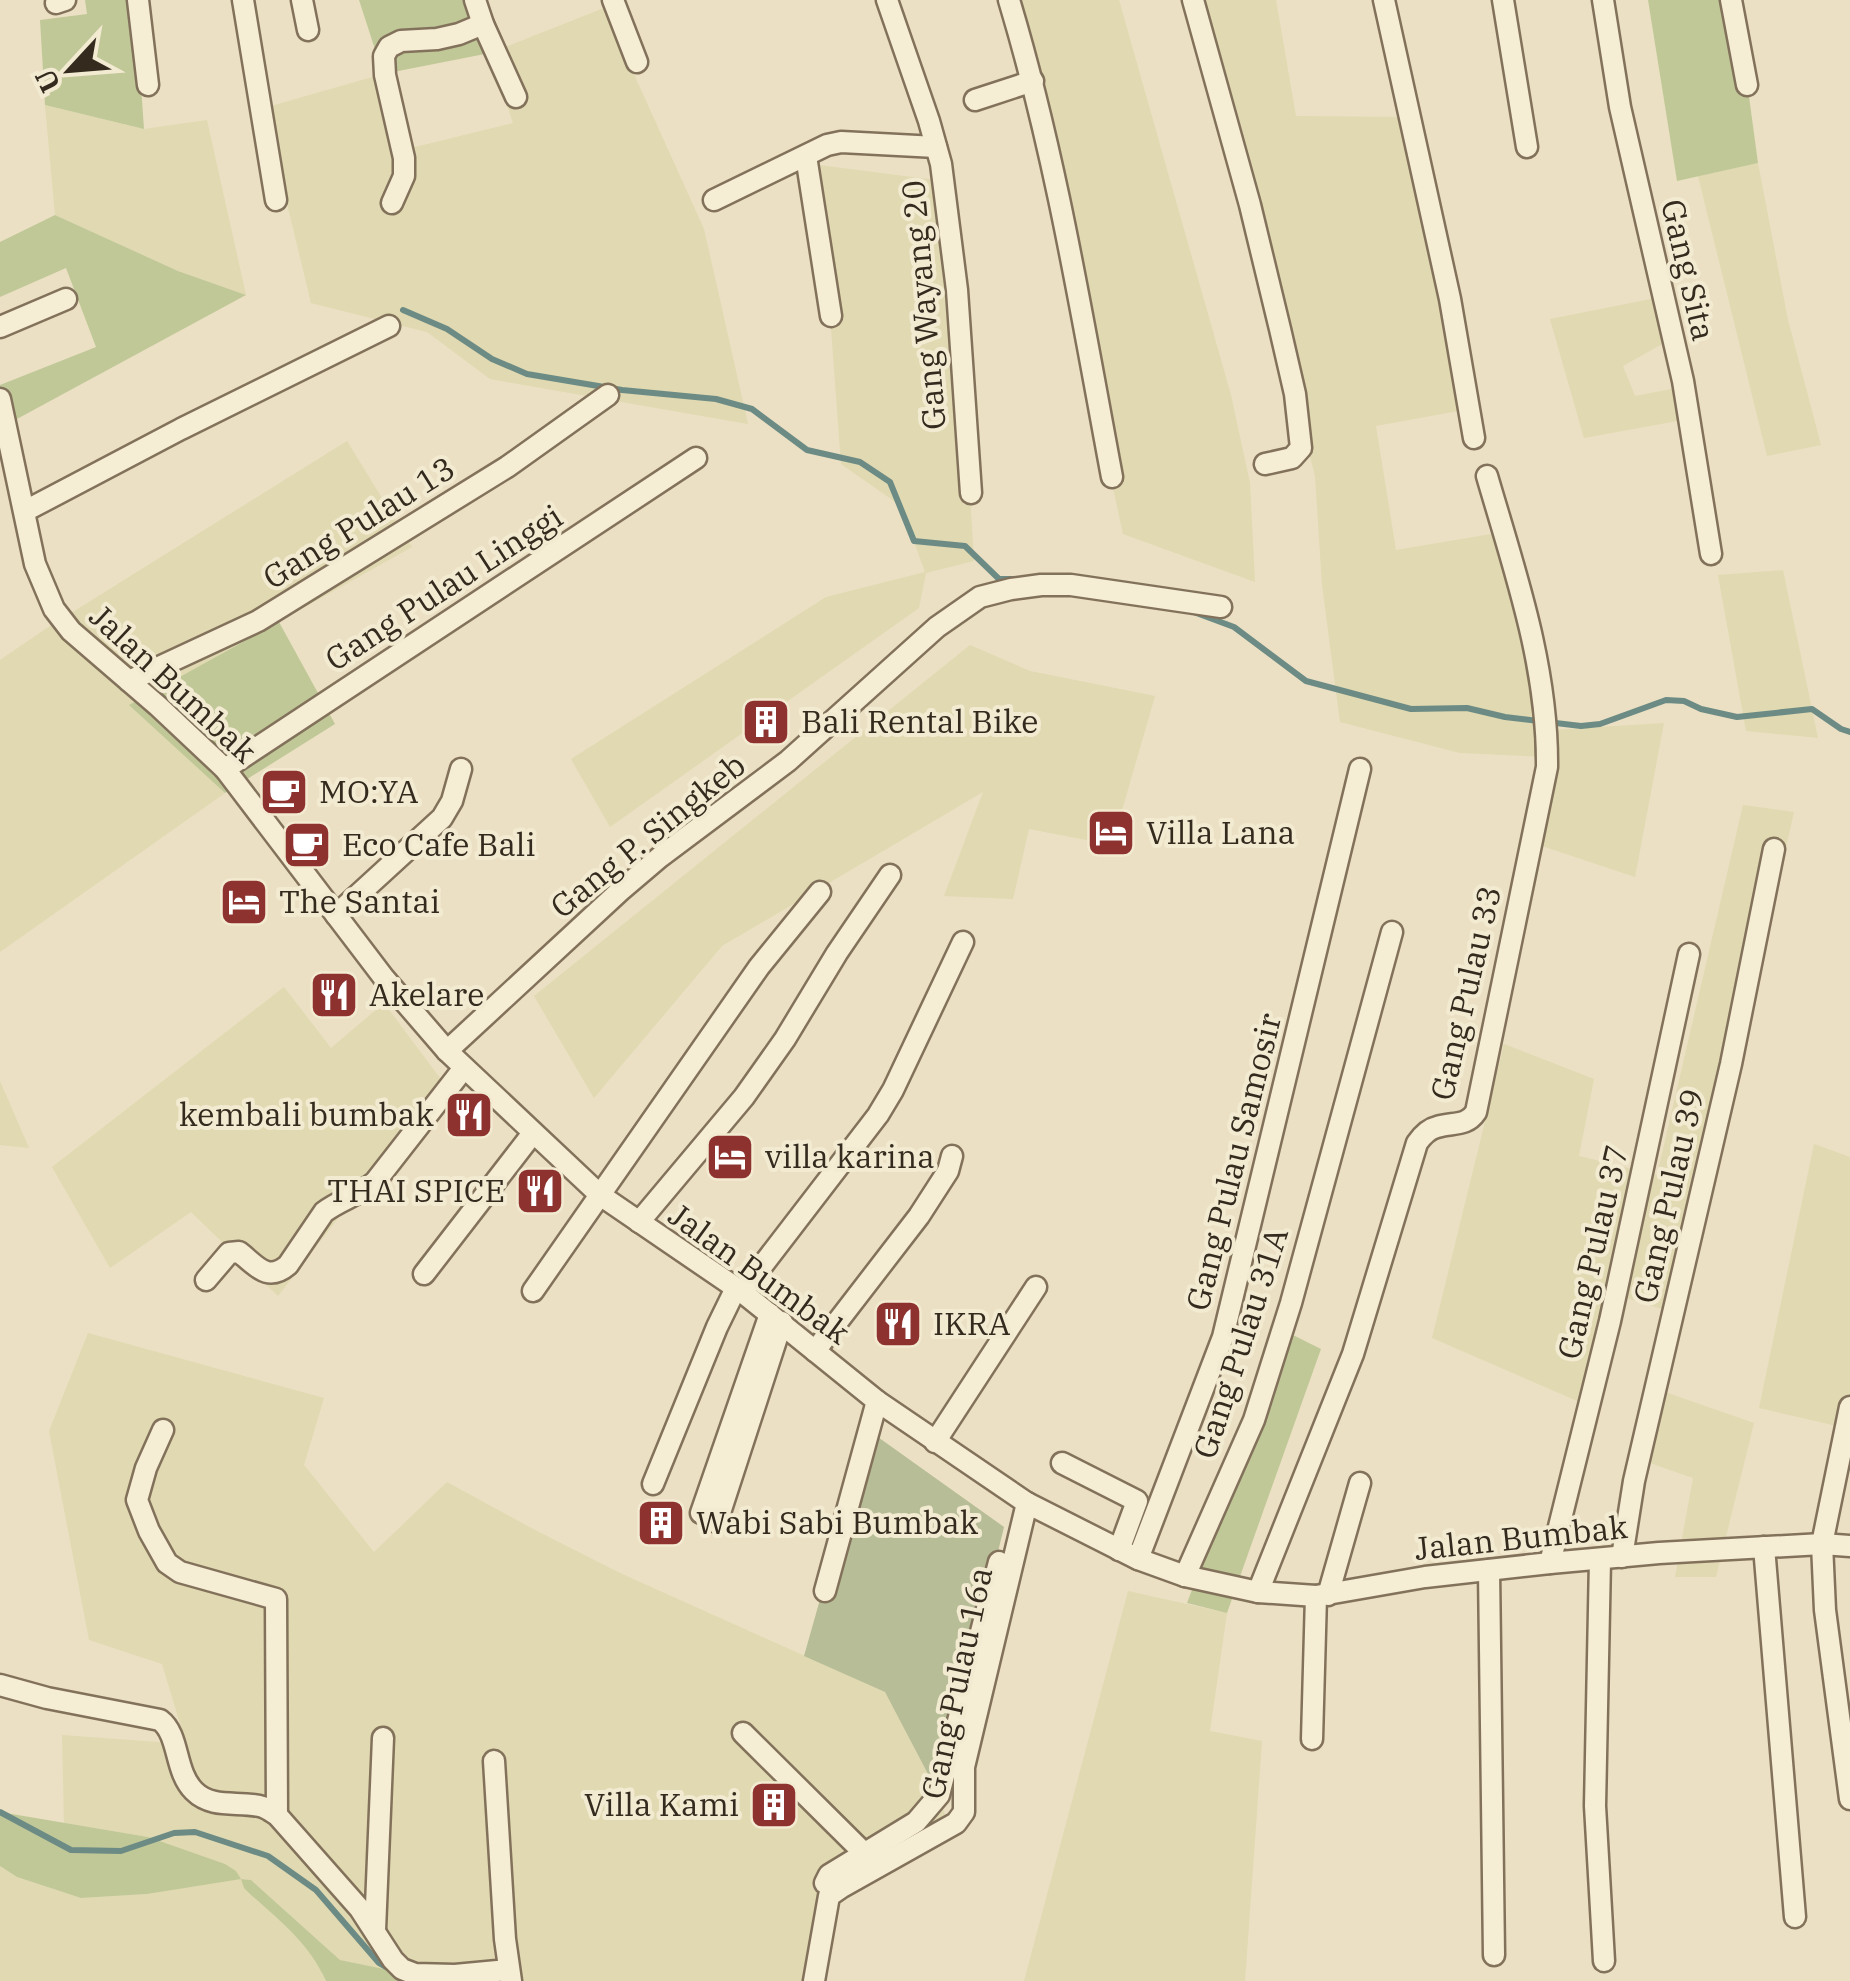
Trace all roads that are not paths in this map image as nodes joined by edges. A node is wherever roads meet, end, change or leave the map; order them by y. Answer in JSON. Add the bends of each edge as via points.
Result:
{"nodes":[{"id":1,"x":138,"y":0,"type":"edge"},
{"id":2,"x":243,"y":0,"type":"edge"},
{"id":3,"x":302,"y":0,"type":"edge"},
{"id":4,"x":475,"y":0,"type":"edge"},
{"id":5,"x":612,"y":0,"type":"edge"},
{"id":6,"x":887,"y":0,"type":"edge"},
{"id":7,"x":1009,"y":0,"type":"edge"},
{"id":8,"x":1193,"y":0,"type":"edge"},
{"id":9,"x":1384,"y":0,"type":"edge"},
{"id":10,"x":1502,"y":0,"type":"edge"},
{"id":11,"x":1603,"y":0,"type":"edge"},
{"id":12,"x":1731,"y":0,"type":"edge"},
{"id":13,"x":483,"y":24,"type":"junction"},
{"id":14,"x":308,"y":30,"type":"dead end"},
{"id":15,"x":636,"y":62,"type":"dead end"},
{"id":16,"x":1033,"y":81,"type":"junction"},
{"id":17,"x":148,"y":85,"type":"dead end"},
{"id":18,"x":1747,"y":85,"type":"dead end"},
{"id":19,"x":516,"y":98,"type":"dead end"},
{"id":20,"x":975,"y":100,"type":"dead end"},
{"id":21,"x":936,"y":146,"type":"junction"},
{"id":22,"x":1527,"y":146,"type":"dead end"},
{"id":23,"x":806,"y":156,"type":"junction"},
{"id":24,"x":276,"y":200,"type":"dead end"},
{"id":25,"x":714,"y":200,"type":"dead end"},
{"id":26,"x":392,"y":203,"type":"dead end"},
{"id":27,"x":66,"y":299,"type":"dead end"},
{"id":28,"x":831,"y":316,"type":"dead end"},
{"id":29,"x":389,"y":326,"type":"dead end"},
{"id":30,"x":0,"y":327,"type":"edge"},
{"id":31,"x":608,"y":395,"type":"dead end"},
{"id":32,"x":0,"y":399,"type":"edge"},
{"id":33,"x":1474,"y":438,"type":"dead end"},
{"id":34,"x":696,"y":458,"type":"dead end"},
{"id":35,"x":1264,"y":464,"type":"dead end"},
{"id":36,"x":1487,"y":476,"type":"dead end"},
{"id":37,"x":1112,"y":477,"type":"dead end"},
{"id":38,"x":971,"y":494,"type":"dead end"},
{"id":39,"x":25,"y":511,"type":"junction"},
{"id":40,"x":1712,"y":554,"type":"dead end"},
{"id":41,"x":1221,"y":606,"type":"dead end"},
{"id":42,"x":129,"y":680,"type":"junction"},
{"id":43,"x":225,"y":768,"type":"junction"},
{"id":44,"x":462,"y":770,"type":"dead end"},
{"id":45,"x":1360,"y":770,"type":"dead end"},
{"id":46,"x":1774,"y":849,"type":"dead end"},
{"id":47,"x":890,"y":875,"type":"dead end"},
{"id":48,"x":820,"y":892,"type":"dead end"},
{"id":49,"x":336,"y":915,"type":"junction"},
{"id":50,"x":1392,"y":932,"type":"dead end"},
{"id":51,"x":964,"y":942,"type":"dead end"},
{"id":52,"x":1690,"y":954,"type":"dead end"},
{"id":53,"x":447,"y":1051,"type":"junction"},
{"id":54,"x":464,"y":1068,"type":"junction"},
{"id":55,"x":533,"y":1133,"type":"junction"},
{"id":56,"x":952,"y":1156,"type":"dead end"},
{"id":57,"x":600,"y":1195,"type":"junction"},
{"id":58,"x":639,"y":1222,"type":"junction"},
{"id":59,"x":424,"y":1274,"type":"dead end"},
{"id":60,"x":206,"y":1280,"type":"dead end"},
{"id":61,"x":1036,"y":1287,"type":"dead end"},
{"id":62,"x":739,"y":1290,"type":"junction"},
{"id":63,"x":533,"y":1291,"type":"dead end"},
{"id":64,"x":776,"y":1318,"type":"junction"},
{"id":65,"x":815,"y":1351,"type":"junction"},
{"id":66,"x":878,"y":1401,"type":"junction"},
{"id":67,"x":1850,"y":1407,"type":"edge"},
{"id":68,"x":163,"y":1430,"type":"dead end"},
{"id":69,"x":936,"y":1442,"type":"junction"},
{"id":70,"x":1062,"y":1463,"type":"dead end"},
{"id":71,"x":1360,"y":1483,"type":"dead end"},
{"id":72,"x":654,"y":1484,"type":"dead end"},
{"id":73,"x":1022,"y":1500,"type":"junction"},
{"id":74,"x":709,"y":1517,"type":"dead end"},
{"id":75,"x":1822,"y":1544,"type":"junction"},
{"id":76,"x":1850,"y":1546,"type":"edge"},
{"id":77,"x":1764,"y":1547,"type":"junction"},
{"id":78,"x":1128,"y":1555,"type":"junction"},
{"id":79,"x":1622,"y":1557,"type":"junction"},
{"id":80,"x":1600,"y":1560,"type":"junction"},
{"id":81,"x":1550,"y":1563,"type":"junction"},
{"id":82,"x":1489,"y":1570,"type":"junction"},
{"id":83,"x":1185,"y":1576,"type":"junction"},
{"id":84,"x":825,"y":1591,"type":"dead end"},
{"id":85,"x":1258,"y":1592,"type":"junction"},
{"id":86,"x":1322,"y":1596,"type":"junction"},
{"id":87,"x":0,"y":1685,"type":"edge"},
{"id":88,"x":743,"y":1733,"type":"dead end"},
{"id":89,"x":384,"y":1738,"type":"dead end"},
{"id":90,"x":1312,"y":1739,"type":"dead end"},
{"id":91,"x":494,"y":1761,"type":"dead end"},
{"id":92,"x":1850,"y":1799,"type":"edge"},
{"id":93,"x":277,"y":1815,"type":"junction"},
{"id":94,"x":864,"y":1853,"type":"junction"},
{"id":95,"x":825,"y":1883,"type":"dead end"},
{"id":96,"x":1795,"y":1917,"type":"dead end"},
{"id":97,"x":375,"y":1930,"type":"junction"},
{"id":98,"x":1494,"y":1955,"type":"dead end"},
{"id":99,"x":1604,"y":1961,"type":"dead end"},
{"id":100,"x":510,"y":1976,"type":"edge"},
{"id":101,"x":814,"y":1981,"type":"edge"}],
"edges":[{"from":1,"to":17,"type":"street"},
{"from":2,"to":24,"type":"street"},
{"from":3,"to":14,"type":"street"},
{"from":4,"to":13,"type":"street"},
{"from":5,"to":15,"type":"street"},
{"from":6,"to":21,"type":"street","name":"Gang Wayang 20"},
{"from":7,"to":16,"type":"street"},
{"from":8,"to":35,"type":"street","via":[[1295,394],[1301,448],[1292,458]]},
{"from":9,"to":33,"type":"street"},
{"from":10,"to":22,"type":"street"},
{"from":11,"to":40,"type":"street","name":"Gang Sita"},
{"from":12,"to":18,"type":"street"},
{"from":13,"to":19,"type":"street"},
{"from":13,"to":26,"type":"street","via":[[448,37],[401,41],[384,56],[404,158]]},
{"from":16,"to":20,"type":"street"},
{"from":16,"to":37,"type":"street"},
{"from":21,"to":23,"type":"street","via":[[841,142]]},
{"from":21,"to":38,"type":"street","name":"Gang Wayang 20","via":[[957,290]]},
{"from":23,"to":25,"type":"street"},
{"from":23,"to":28,"type":"street"},
{"from":27,"to":30,"type":"street"},
{"from":29,"to":39,"type":"street"},
{"from":31,"to":42,"type":"street","name":"Gang Pulau 13","via":[[286,604]]},
{"from":32,"to":39,"type":"street","name":"Jalan Bumbak"},
{"from":34,"to":43,"type":"street","name":"Gang Pulau Linggi"},
{"from":36,"to":85,"type":"street","name":"Gang Pulau 33","via":[[1536,653],[1547,768],[1476,1112],[1464,1122],[1436,1127],[1417,1143],[1353,1354]]},
{"from":39,"to":42,"type":"street","name":"Jalan Bumbak","via":[[54,609]]},
{"from":41,"to":53,"type":"street","name":"Gang P. Singkeb","via":[[1071,585],[980,597],[937,627],[788,762],[620,891]]},
{"from":42,"to":43,"type":"street","name":"Jalan Bumbak"},
{"from":43,"to":49,"type":"street","name":"Jalan Bumbak"},
{"from":44,"to":49,"type":"street","via":[[442,818]]},
{"from":45,"to":78,"type":"street","name":"Gang Pulau Samosir","via":[[1223,1337]]},
{"from":46,"to":79,"type":"street","name":"Gang Pulau 39"},
{"from":47,"to":58,"type":"street","via":[[754,1083]]},
{"from":48,"to":57,"type":"street","via":[[759,967]]},
{"from":49,"to":53,"type":"street","name":"Jalan Bumbak"},
{"from":50,"to":83,"type":"street","name":"Gang Pulau 31A","via":[[1254,1420]]},
{"from":51,"to":62,"type":"street","via":[[878,1116]]},
{"from":52,"to":81,"type":"street","name":"Gang Pulau 37"},
{"from":53,"to":54,"type":"street","name":"Jalan Bumbak"},
{"from":54,"to":55,"type":"street","name":"Jalan Bumbak"},
{"from":54,"to":60,"type":"street","via":[[375,1182],[324,1212],[280,1272],[265,1272],[234,1251]]},
{"from":55,"to":57,"type":"street","name":"Jalan Bumbak"},
{"from":55,"to":59,"type":"street"},
{"from":56,"to":65,"type":"street","via":[[919,1216]]},
{"from":57,"to":58,"type":"street","name":"Jalan Bumbak"},
{"from":57,"to":63,"type":"street"},
{"from":58,"to":62,"type":"street","name":"Jalan Bumbak"},
{"from":61,"to":69,"type":"street"},
{"from":62,"to":64,"type":"street","name":"Jalan Bumbak"},
{"from":62,"to":72,"type":"street","via":[[717,1326]]},
{"from":64,"to":65,"type":"street","name":"Jalan Bumbak"},
{"from":64,"to":74,"type":"street"},
{"from":65,"to":66,"type":"street","name":"Jalan Bumbak"},
{"from":66,"to":69,"type":"street","name":"Jalan Bumbak"},
{"from":66,"to":84,"type":"street"},
{"from":67,"to":75,"type":"street"},
{"from":68,"to":93,"type":"street","via":[[137,1500],[167,1563],[276,1599]]},
{"from":69,"to":73,"type":"street","name":"Jalan Bumbak"},
{"from":70,"to":78,"type":"street","via":[[1137,1500]]},
{"from":71,"to":86,"type":"street"},
{"from":73,"to":78,"type":"street","name":"Jalan Bumbak"},
{"from":73,"to":94,"type":"street","via":[[939,1795],[916,1822]]},
{"from":73,"to":101,"type":"street","name":"Gang Pulau 16a","via":[[964,1767],[964,1812],[829,1896]]},
{"from":75,"to":76,"type":"street","name":"Jalan Bumbak"},
{"from":75,"to":77,"type":"street","name":"Jalan Bumbak"},
{"from":75,"to":92,"type":"street"},
{"from":77,"to":79,"type":"street","name":"Jalan Bumbak"},
{"from":77,"to":96,"type":"street"},
{"from":78,"to":83,"type":"street","name":"Jalan Bumbak"},
{"from":79,"to":80,"type":"street","name":"Jalan Bumbak"},
{"from":80,"to":81,"type":"street","name":"Jalan Bumbak"},
{"from":80,"to":99,"type":"street","via":[[1594,1806]]},
{"from":81,"to":82,"type":"street","name":"Jalan Bumbak"},
{"from":82,"to":86,"type":"street","name":"Jalan Bumbak"},
{"from":82,"to":98,"type":"street"},
{"from":83,"to":85,"type":"street","name":"Jalan Bumbak"},
{"from":85,"to":86,"type":"street","name":"Jalan Bumbak"},
{"from":86,"to":90,"type":"street"},
{"from":87,"to":93,"type":"street","via":[[160,1720],[195,1792],[205,1800]]},
{"from":88,"to":94,"type":"street"},
{"from":89,"to":97,"type":"street"},
{"from":91,"to":100,"type":"street"},
{"from":93,"to":97,"type":"street"},
{"from":94,"to":95,"type":"street"},
{"from":97,"to":100,"type":"street","via":[[393,1960],[416,1974]]}]}
